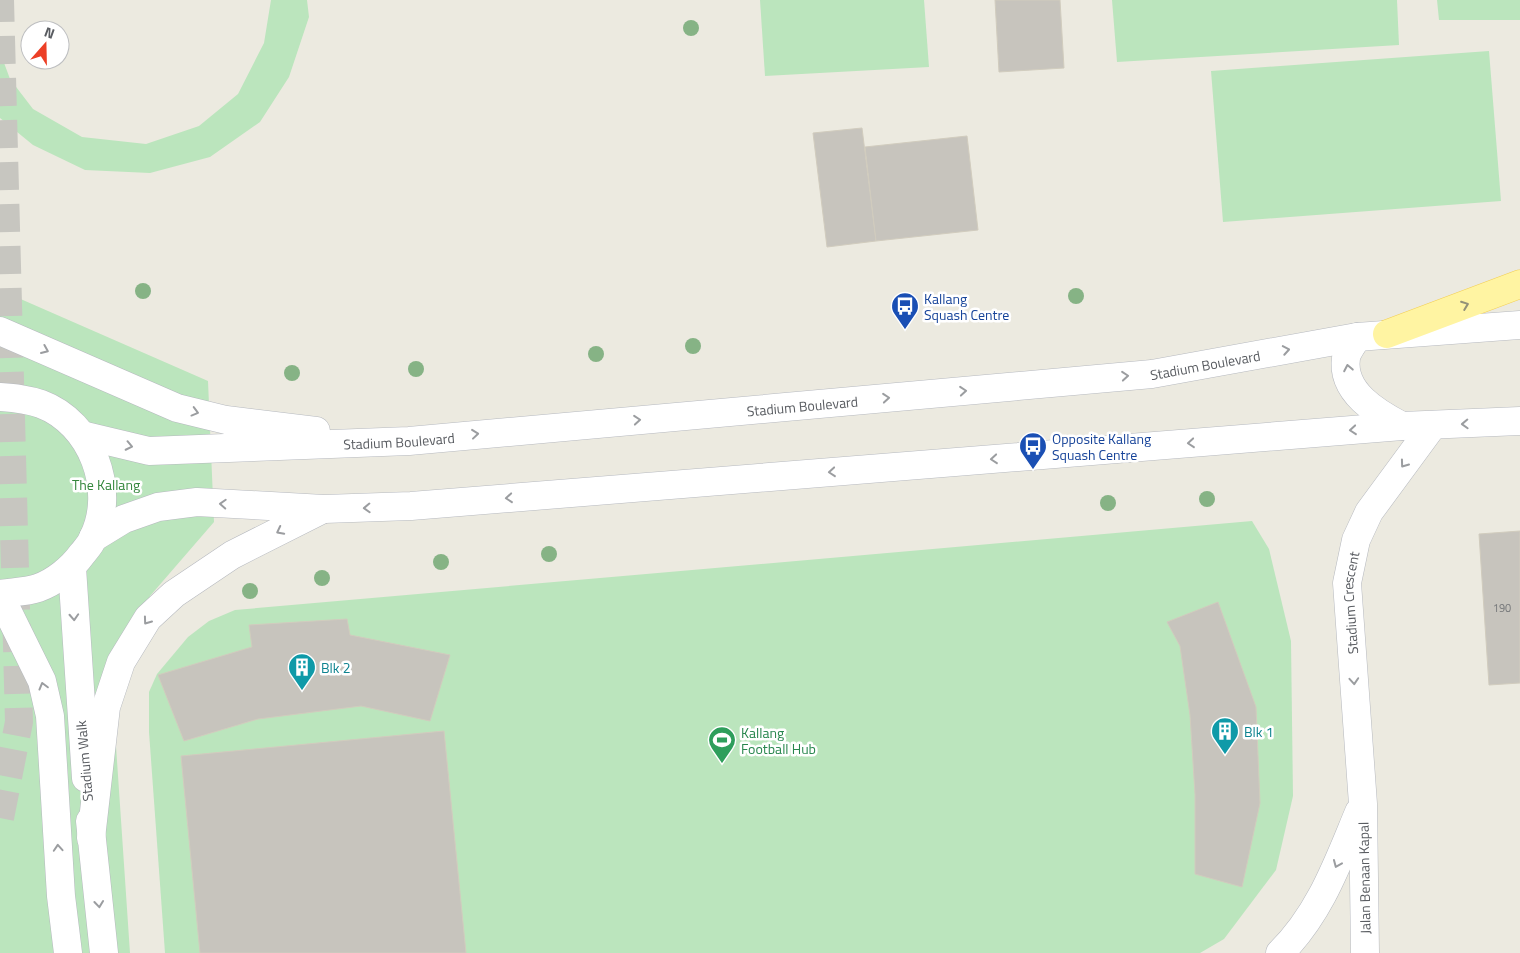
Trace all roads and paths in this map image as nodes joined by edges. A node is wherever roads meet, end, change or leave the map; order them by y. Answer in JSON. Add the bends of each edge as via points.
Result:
{"nodes":[{"id":1,"x":1520,"y":284,"type":"edge"},
{"id":2,"x":1520,"y":325,"type":"edge"},
{"id":3,"x":0,"y":331,"type":"edge"},
{"id":4,"x":1387,"y":334,"type":"junction"},
{"id":5,"x":1357,"y":337,"type":"junction"},
{"id":6,"x":0,"y":397,"type":"edge"},
{"id":7,"x":1520,"y":421,"type":"edge"},
{"id":8,"x":1432,"y":425,"type":"junction"},
{"id":9,"x":1402,"y":426,"type":"junction"},
{"id":10,"x":82,"y":435,"type":"junction"},
{"id":11,"x":409,"y":441,"type":"junction"},
{"id":12,"x":324,"y":509,"type":"junction"},
{"id":13,"x":93,"y":538,"type":"junction"},
{"id":14,"x":72,"y":568,"type":"junction"},
{"id":15,"x":0,"y":595,"type":"edge"},
{"id":16,"x":1363,"y":804,"type":"junction"},
{"id":17,"x":91,"y":838,"type":"junction"},
{"id":18,"x":68,"y":953,"type":"edge"},
{"id":19,"x":104,"y":953,"type":"edge"},
{"id":20,"x":1280,"y":953,"type":"edge"},
{"id":21,"x":1365,"y":953,"type":"edge"}],
"edges":[{"from":4,"to":1,"type":"main road","one_way":true},
{"from":2,"to":4,"type":"street","name":"Stadium Boulevard"},
{"from":3,"to":11,"type":"street","one_way":true,"via":[[177,408],[226,420]]},
{"from":4,"to":5,"type":"street","name":"Stadium Boulevard"},
{"from":9,"to":5,"type":"street","one_way":true,"via":[[1378,413],[1354,389],[1346,368],[1346,356]]},
{"from":11,"to":5,"type":"street","name":"Stadium Boulevard","one_way":true,"via":[[1152,374]]},
{"from":6,"to":10,"type":"street","via":[[43,404],[64,417]]},
{"from":7,"to":8,"type":"street","one_way":true},
{"from":8,"to":9,"type":"street"},
{"from":8,"to":16,"type":"street","name":"Stadium Crescent","one_way":true,"via":[[1369,512],[1356,540],[1347,583]]},
{"from":9,"to":12,"type":"street","one_way":true,"via":[[411,506]]},
{"from":10,"to":11,"type":"street","name":"Stadium Boulevard","one_way":true,"via":[[149,450]]},
{"from":10,"to":13,"type":"street","via":[[99,467],[102,503]]},
{"from":12,"to":13,"type":"street","one_way":true,"via":[[197,502],[158,507],[124,519]]},
{"from":12,"to":17,"type":"street","one_way":true,"via":[[232,555],[186,585],[148,618],[121,662],[106,707]]},
{"from":13,"to":14,"type":"street"},
{"from":14,"to":15,"type":"street","via":[[38,588]]},
{"from":14,"to":17,"type":"street","name":"Stadium Walk","one_way":true},
{"from":18,"to":15,"type":"street","one_way":true,"via":[[61,896],[50,716],[42,681]]},
{"from":16,"to":20,"type":"street","one_way":true,"via":[[1322,898],[1296,938]]},
{"from":16,"to":21,"type":"street","name":"Jalan Benaan Kapal"},
{"from":17,"to":19,"type":"street","name":"Stadium Walk","one_way":true}]}
